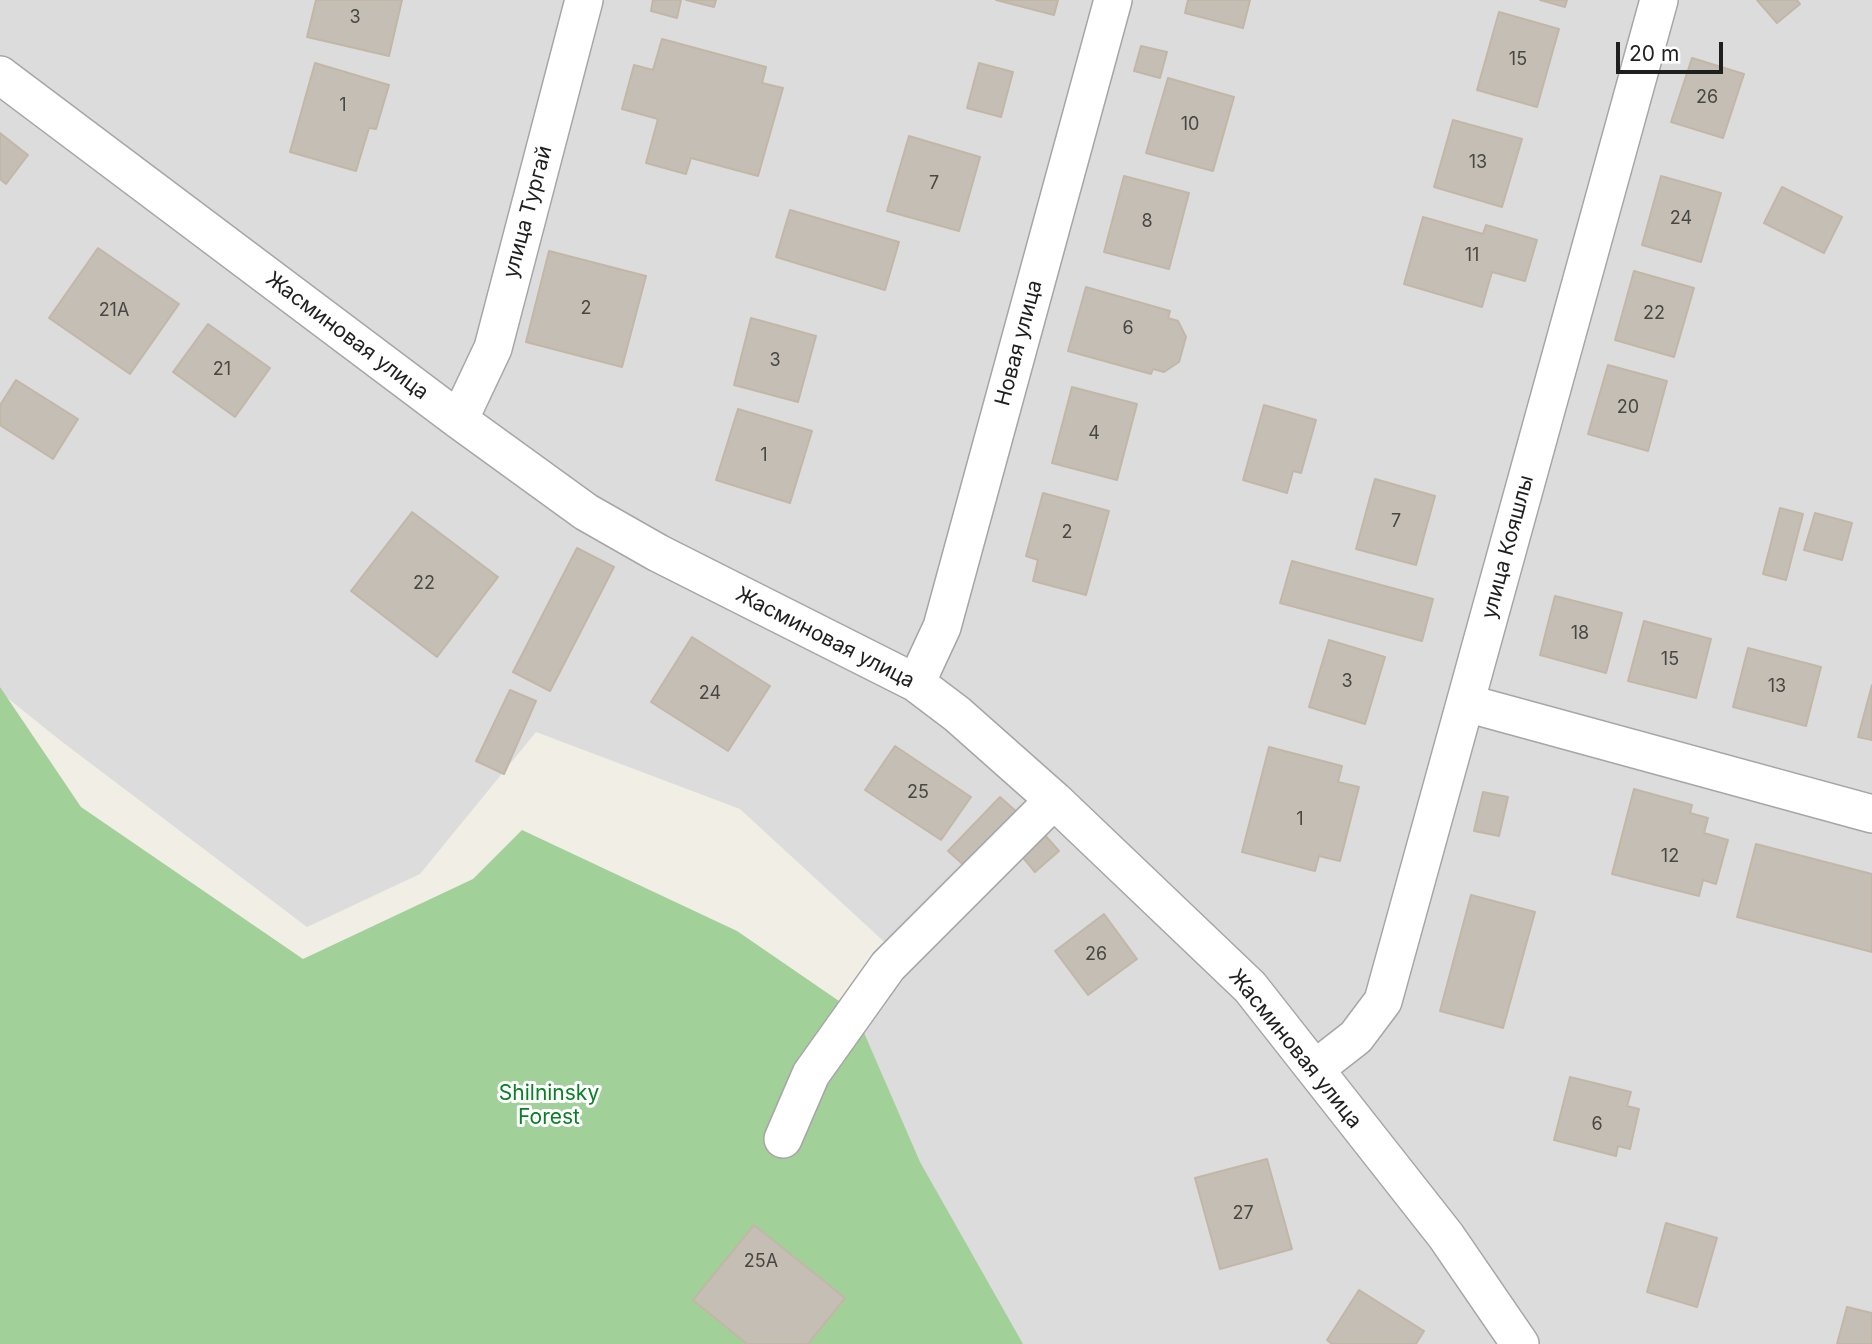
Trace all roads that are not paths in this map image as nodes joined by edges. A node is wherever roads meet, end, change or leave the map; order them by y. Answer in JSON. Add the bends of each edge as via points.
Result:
{"nodes":[{"id":1,"x":584,"y":0,"type":"edge"},
{"id":2,"x":1113,"y":0,"type":"edge"},
{"id":3,"x":1659,"y":0,"type":"edge"},
{"id":4,"x":0,"y":75,"type":"edge"},
{"id":5,"x":459,"y":420,"type":"junction"},
{"id":6,"x":916,"y":683,"type":"junction"},
{"id":7,"x":1466,"y":703,"type":"junction"},
{"id":8,"x":1054,"y":800,"type":"junction"},
{"id":9,"x":1872,"y":814,"type":"edge"},
{"id":10,"x":1315,"y":1069,"type":"junction"},
{"id":11,"x":783,"y":1139,"type":"dead end"},
{"id":12,"x":1520,"y":1344,"type":"edge"}],
"edges":[{"from":1,"to":5,"type":"street","name":"улица Тургай","via":[[493,348]]},
{"from":2,"to":6,"type":"street","name":"Новая улица","via":[[942,627]]},
{"from":3,"to":7,"type":"street","name":"улица Кояшлы"},
{"from":4,"to":5,"type":"street","name":"Жасминовая улица"},
{"from":5,"to":6,"type":"street","name":"Жасминовая улица","via":[[586,512],[658,554]]},
{"from":6,"to":8,"type":"street","name":"Жасминовая улица"},
{"from":7,"to":9,"type":"street"},
{"from":7,"to":10,"type":"street","name":"улица Кояшлы","via":[[1383,1001],[1356,1037]]},
{"from":8,"to":10,"type":"street","name":"Жасминовая улица","via":[[1250,987]]},
{"from":8,"to":11,"type":"street","via":[[888,966],[811,1074]]},
{"from":10,"to":12,"type":"street","name":"Жасминовая улица","via":[[1446,1236]]}]}
